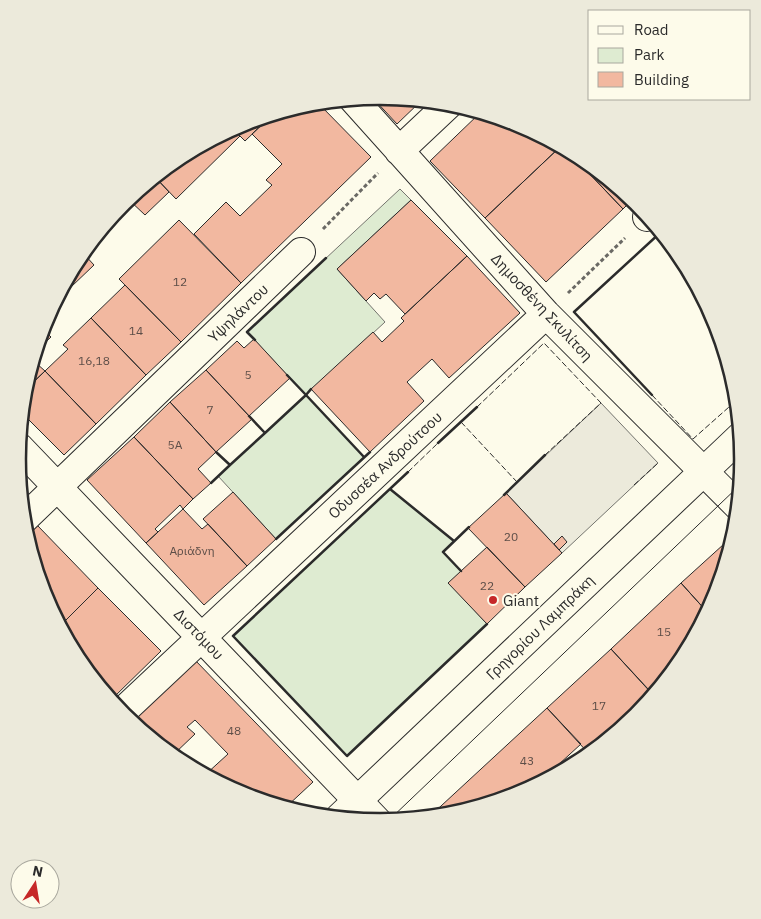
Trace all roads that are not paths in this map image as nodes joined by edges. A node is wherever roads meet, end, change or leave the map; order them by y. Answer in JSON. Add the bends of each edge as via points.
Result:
{"nodes":[{"id":1,"x":359,"y":106,"type":"edge"},
{"id":2,"x":442,"y":111,"type":"edge"},
{"id":3,"x":399,"y":151,"type":"junction"},
{"id":4,"x":301,"y":252,"type":"road end"},
{"id":5,"x":546,"y":314,"type":"junction"},
{"id":6,"x":734,"y":443,"type":"edge"},
{"id":7,"x":26,"y":455,"type":"edge"},
{"id":8,"x":704,"y":472,"type":"junction"},
{"id":9,"x":58,"y":488,"type":"junction"},
{"id":10,"x":732,"y":500,"type":"edge"},
{"id":11,"x":30,"y":513,"type":"edge"},
{"id":12,"x":201,"y":636,"type":"junction"},
{"id":13,"x":127,"y":707,"type":"edge"},
{"id":14,"x":348,"y":810,"type":"edge"}],
"edges":[{"from":1,"to":3,"type":"street","name":"Δημοσθένη Σκυλίτση"},
{"from":2,"to":3,"type":"street"},
{"from":3,"to":5,"type":"street","name":"Δημοσθένη Σκυλίτση"},
{"from":4,"to":9,"type":"street","name":"Υψηλάντου"},
{"from":5,"to":8,"type":"street","name":"Δημοσθένη Σκυλίτση"},
{"from":5,"to":12,"type":"street","name":"Οδυσσέα Ανδρούτσου"},
{"from":6,"to":8,"type":"street","name":"Γρηγορίου Λαμπράκη"},
{"from":7,"to":9,"type":"street","name":"Διστόμου"},
{"from":8,"to":10,"type":"street","name":"Δημοσθένη Σκυλίτση"},
{"from":8,"to":14,"type":"street","name":"Γρηγορίου Λαμπράκη"},
{"from":9,"to":11,"type":"street","name":"Υψηλάντου"},
{"from":9,"to":12,"type":"street","name":"Διστόμου"},
{"from":12,"to":13,"type":"street","name":"Οδυσσέα Ανδρούτσου"},
{"from":12,"to":14,"type":"street","name":"Διστόμου"}]}
